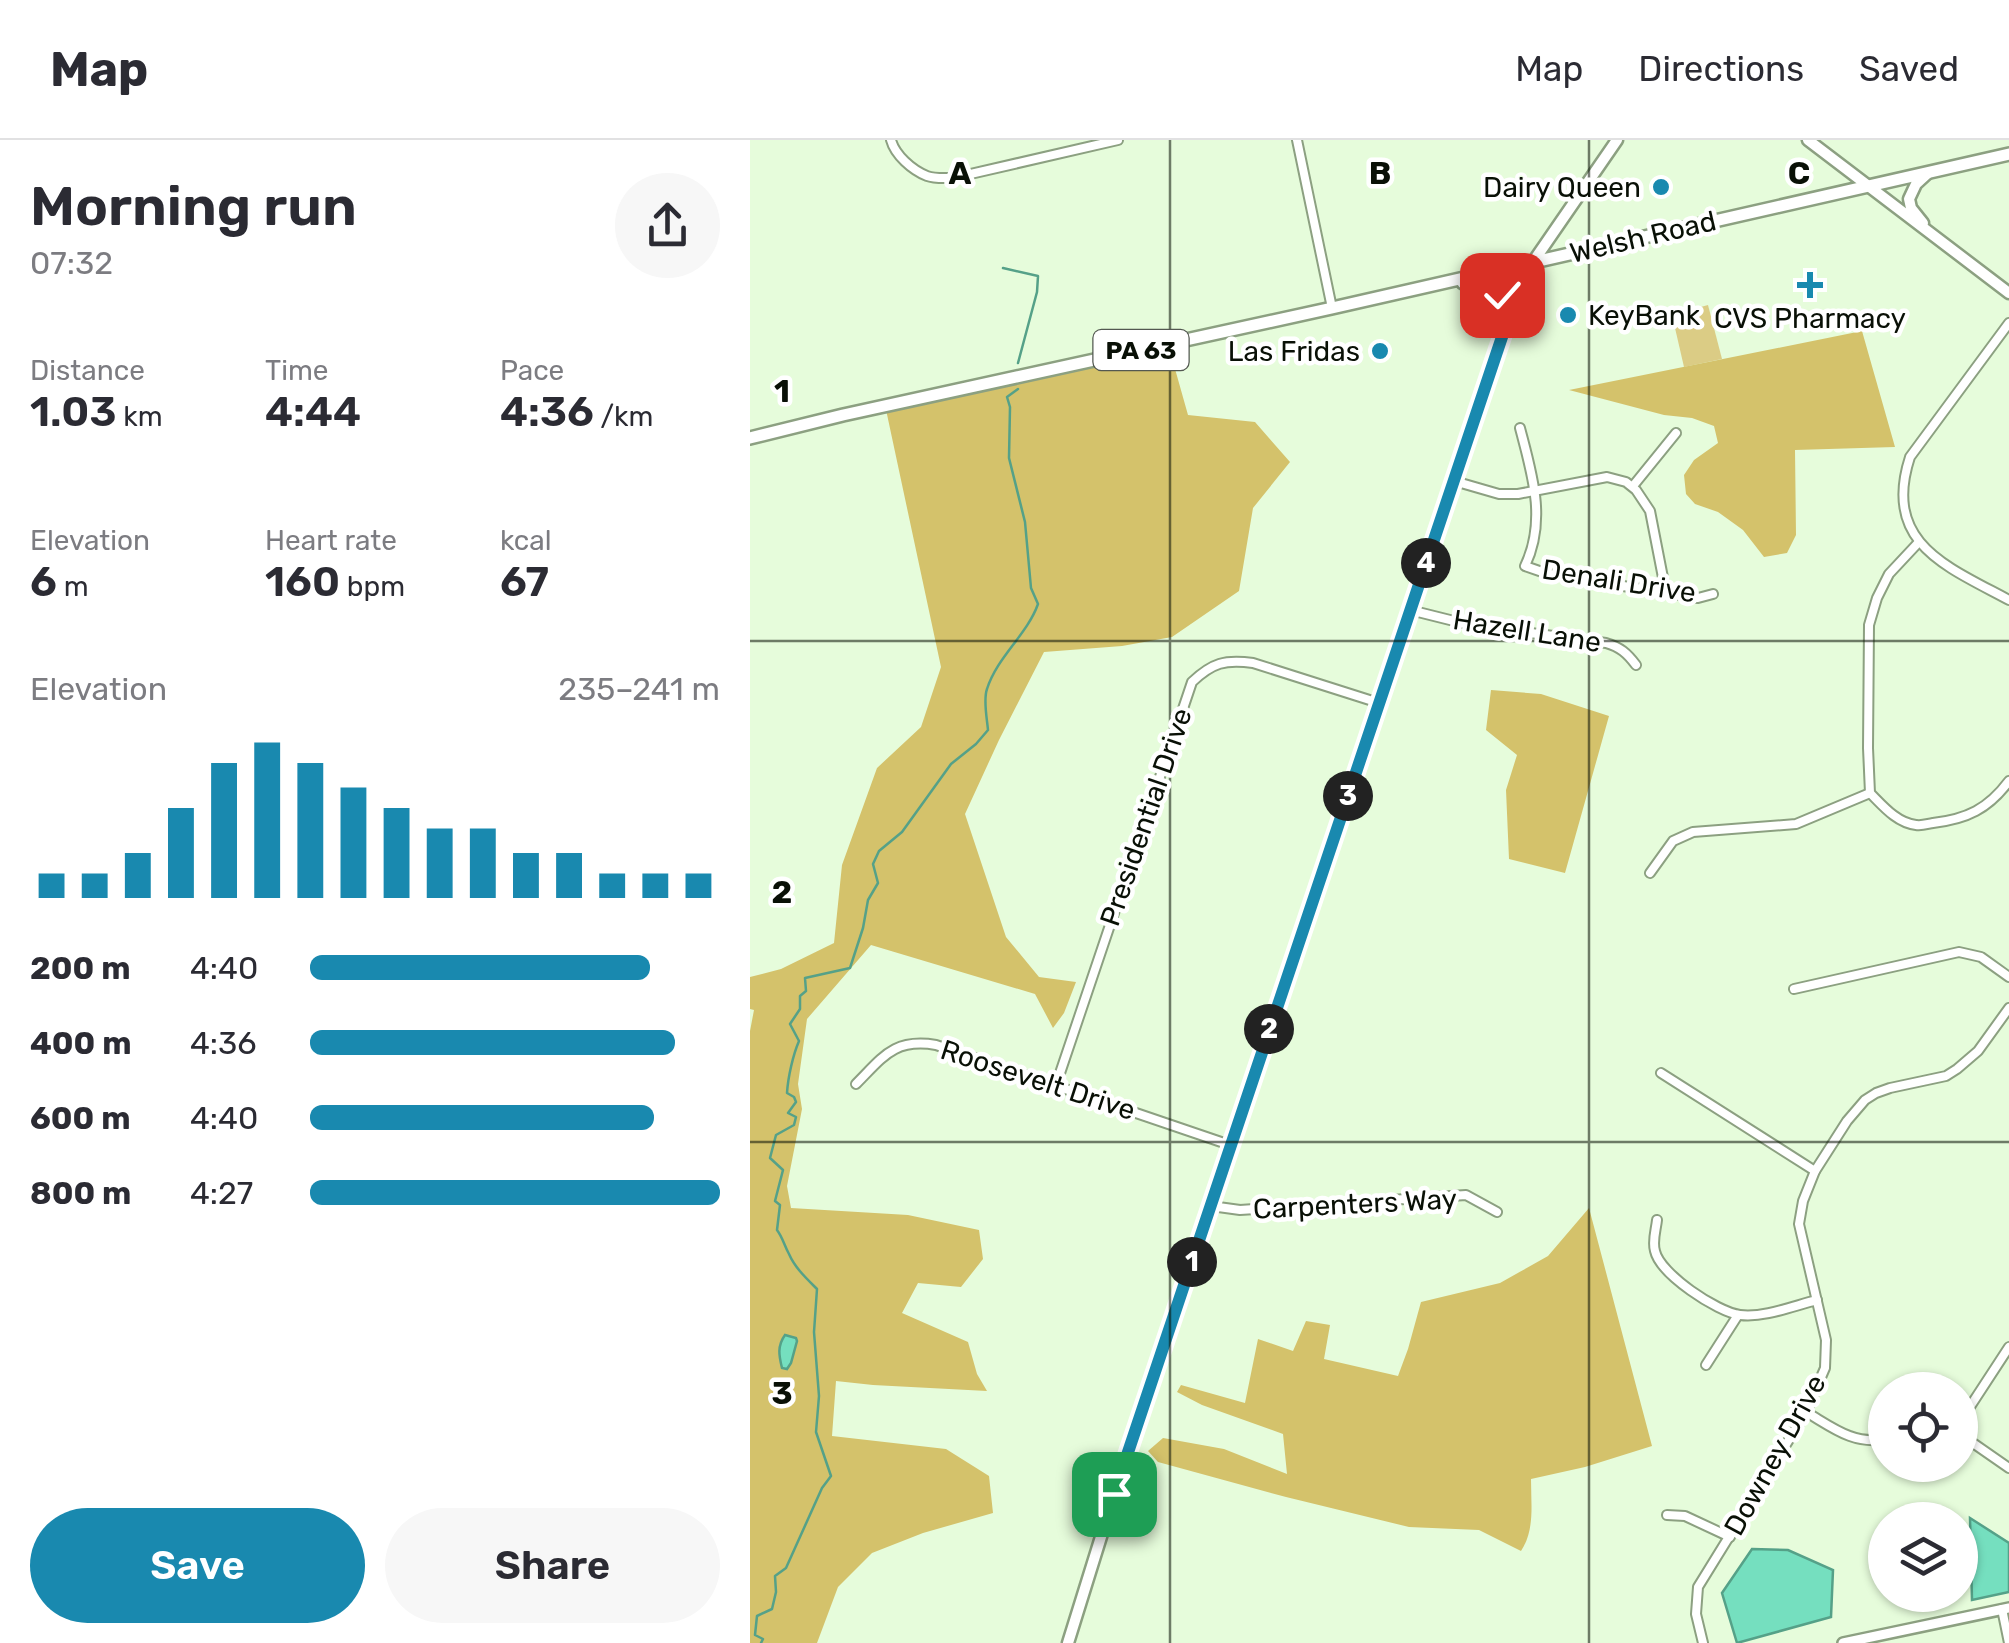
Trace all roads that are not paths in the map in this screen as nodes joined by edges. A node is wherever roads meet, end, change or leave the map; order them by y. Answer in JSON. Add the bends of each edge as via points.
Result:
{"nodes":[{"id":1,"x":891,"y":140,"type":"edge"},
{"id":2,"x":1118,"y":140,"type":"edge"},
{"id":3,"x":1297,"y":140,"type":"edge"},
{"id":4,"x":1617,"y":140,"type":"edge"},
{"id":5,"x":1808,"y":140,"type":"edge"},
{"id":6,"x":1091,"y":143,"type":"edge"},
{"id":7,"x":2009,"y":154,"type":"edge"},
{"id":8,"x":1928,"y":173,"type":"junction"},
{"id":9,"x":1868,"y":186,"type":"junction"},
{"id":10,"x":1944,"y":246,"type":"junction"},
{"id":11,"x":1532,"y":262,"type":"junction"},
{"id":12,"x":1420,"y":288,"type":"junction"},
{"id":13,"x":2009,"y":293,"type":"edge"},
{"id":14,"x":1332,"y":308,"type":"junction"},
{"id":15,"x":2009,"y":324,"type":"edge"},
{"id":16,"x":1504,"y":331,"type":"junction"},
{"id":17,"x":1520,"y":428,"type":"dead end"},
{"id":18,"x":1676,"y":433,"type":"dead end"},
{"id":19,"x":750,"y":438,"type":"edge"},
{"id":20,"x":1454,"y":480,"type":"junction"},
{"id":21,"x":1632,"y":486,"type":"junction"},
{"id":22,"x":1536,"y":491,"type":"junction"},
{"id":23,"x":1918,"y":543,"type":"junction"},
{"id":24,"x":1666,"y":593,"type":"junction"},
{"id":25,"x":1712,"y":594,"type":"dead end"},
{"id":26,"x":2009,"y":600,"type":"edge"},
{"id":27,"x":1410,"y":610,"type":"junction"},
{"id":28,"x":1636,"y":665,"type":"dead end"},
{"id":29,"x":1379,"y":704,"type":"junction"},
{"id":30,"x":2009,"y":782,"type":"edge"},
{"id":31,"x":1870,"y":793,"type":"junction"},
{"id":32,"x":1650,"y":873,"type":"dead end"},
{"id":33,"x":2009,"y":977,"type":"edge"},
{"id":34,"x":1794,"y":989,"type":"dead end"},
{"id":35,"x":2009,"y":1008,"type":"edge"},
{"id":36,"x":1661,"y":1073,"type":"dead end"},
{"id":37,"x":856,"y":1084,"type":"dead end"},
{"id":38,"x":1056,"y":1085,"type":"junction"},
{"id":39,"x":1230,"y":1145,"type":"junction"},
{"id":40,"x":1816,"y":1171,"type":"junction"},
{"id":41,"x":1211,"y":1206,"type":"junction"},
{"id":42,"x":1496,"y":1212,"type":"dead end"},
{"id":43,"x":1657,"y":1220,"type":"dead end"},
{"id":44,"x":1817,"y":1300,"type":"junction"},
{"id":45,"x":1738,"y":1315,"type":"junction"},
{"id":46,"x":2009,"y":1346,"type":"edge"},
{"id":47,"x":1706,"y":1366,"type":"dead end"},
{"id":48,"x":1978,"y":1394,"type":"edge"},
{"id":49,"x":1806,"y":1412,"type":"junction"},
{"id":50,"x":1868,"y":1441,"type":"edge"},
{"id":51,"x":1978,"y":1446,"type":"edge"},
{"id":52,"x":2009,"y":1468,"type":"edge"},
{"id":53,"x":1668,"y":1515,"type":"dead end"},
{"id":54,"x":1730,"y":1537,"type":"junction"},
{"id":55,"x":2006,"y":1608,"type":"edge"},
{"id":56,"x":2009,"y":1642,"type":"edge"},
{"id":57,"x":1068,"y":1643,"type":"edge"},
{"id":58,"x":1702,"y":1643,"type":"edge"},
{"id":59,"x":1843,"y":1643,"type":"edge"}],
"edges":[{"from":1,"to":6,"type":"street","via":[[894,150],[930,178]]},
{"from":2,"to":6,"type":"street"},
{"from":3,"to":14,"type":"street"},
{"from":4,"to":11,"type":"main road"},
{"from":5,"to":9,"type":"main road"},
{"from":7,"to":8,"type":"main road","name":"Welsh Road","number":"PA 63"},
{"from":8,"to":9,"type":"main road","name":"Welsh Road","number":"PA 63"},
{"from":8,"to":10,"type":"main road","via":[[1909,198],[1911,208]]},
{"from":9,"to":10,"type":"main road"},
{"from":9,"to":11,"type":"main road","name":"Welsh Road","number":"PA 63"},
{"from":10,"to":13,"type":"main road"},
{"from":11,"to":12,"type":"main road","name":"Welsh Road","number":"PA 63"},
{"from":11,"to":16,"type":"main road"},
{"from":12,"to":14,"type":"main road","name":"Welsh Road","number":"PA 63"},
{"from":12,"to":16,"type":"main road","via":[[1488,283],[1506,304]]},
{"from":14,"to":19,"type":"main road","name":"Welsh Road","number":"PA 63"},
{"from":15,"to":23,"type":"street","via":[[1910,457],[1902,496]]},
{"from":16,"to":20,"type":"main road"},
{"from":17,"to":22,"type":"street"},
{"from":18,"to":21,"type":"street"},
{"from":20,"to":22,"type":"street","via":[[1499,494]]},
{"from":20,"to":27,"type":"main road"},
{"from":21,"to":22,"type":"street","via":[[1606,477]]},
{"from":21,"to":24,"type":"street","via":[[1650,511]]},
{"from":22,"to":24,"type":"street","name":"Denali Drive","via":[[1525,566]]},
{"from":23,"to":26,"type":"street"},
{"from":23,"to":31,"type":"street","via":[[1889,574],[1869,625]]},
{"from":24,"to":25,"type":"street","name":"Denali Drive"},
{"from":27,"to":28,"type":"street","name":"Hazell Lane","via":[[1606,643]]},
{"from":27,"to":29,"type":"main road"},
{"from":29,"to":38,"type":"street","name":"Presidential Drive","via":[[1236,660],[1192,682]]},
{"from":29,"to":39,"type":"main road"},
{"from":30,"to":31,"type":"street","via":[[1972,814],[1915,826]]},
{"from":31,"to":32,"type":"street","via":[[1796,824],[1693,832],[1673,841]]},
{"from":33,"to":34,"type":"street","via":[[1981,956],[1960,952]]},
{"from":35,"to":40,"type":"street","name":"Downey Drive","via":[[1957,1069],[1866,1100]]},
{"from":36,"to":40,"type":"street"},
{"from":37,"to":38,"type":"street","name":"Roosevelt Drive","via":[[890,1051],[911,1043]]},
{"from":38,"to":39,"type":"street","name":"Roosevelt Drive"},
{"from":39,"to":41,"type":"main road"},
{"from":40,"to":44,"type":"street","name":"Downey Drive","via":[[1799,1224]]},
{"from":41,"to":42,"type":"street","name":"Carpenters Way","via":[[1240,1210],[1466,1195]]},
{"from":41,"to":57,"type":"main road"},
{"from":43,"to":45,"type":"street","via":[[1654,1245],[1663,1267]]},
{"from":44,"to":45,"type":"street"},
{"from":44,"to":49,"type":"street","name":"Downey Drive","via":[[1827,1353]]},
{"from":45,"to":47,"type":"street"},
{"from":46,"to":48,"type":"street"},
{"from":49,"to":50,"type":"street"},
{"from":49,"to":54,"type":"street","name":"Downey Drive"},
{"from":51,"to":52,"type":"street"},
{"from":53,"to":54,"type":"street"},
{"from":54,"to":58,"type":"street","name":"Downey Drive","via":[[1698,1588]]},
{"from":55,"to":56,"type":"street"},
{"from":55,"to":59,"type":"street"}]}
